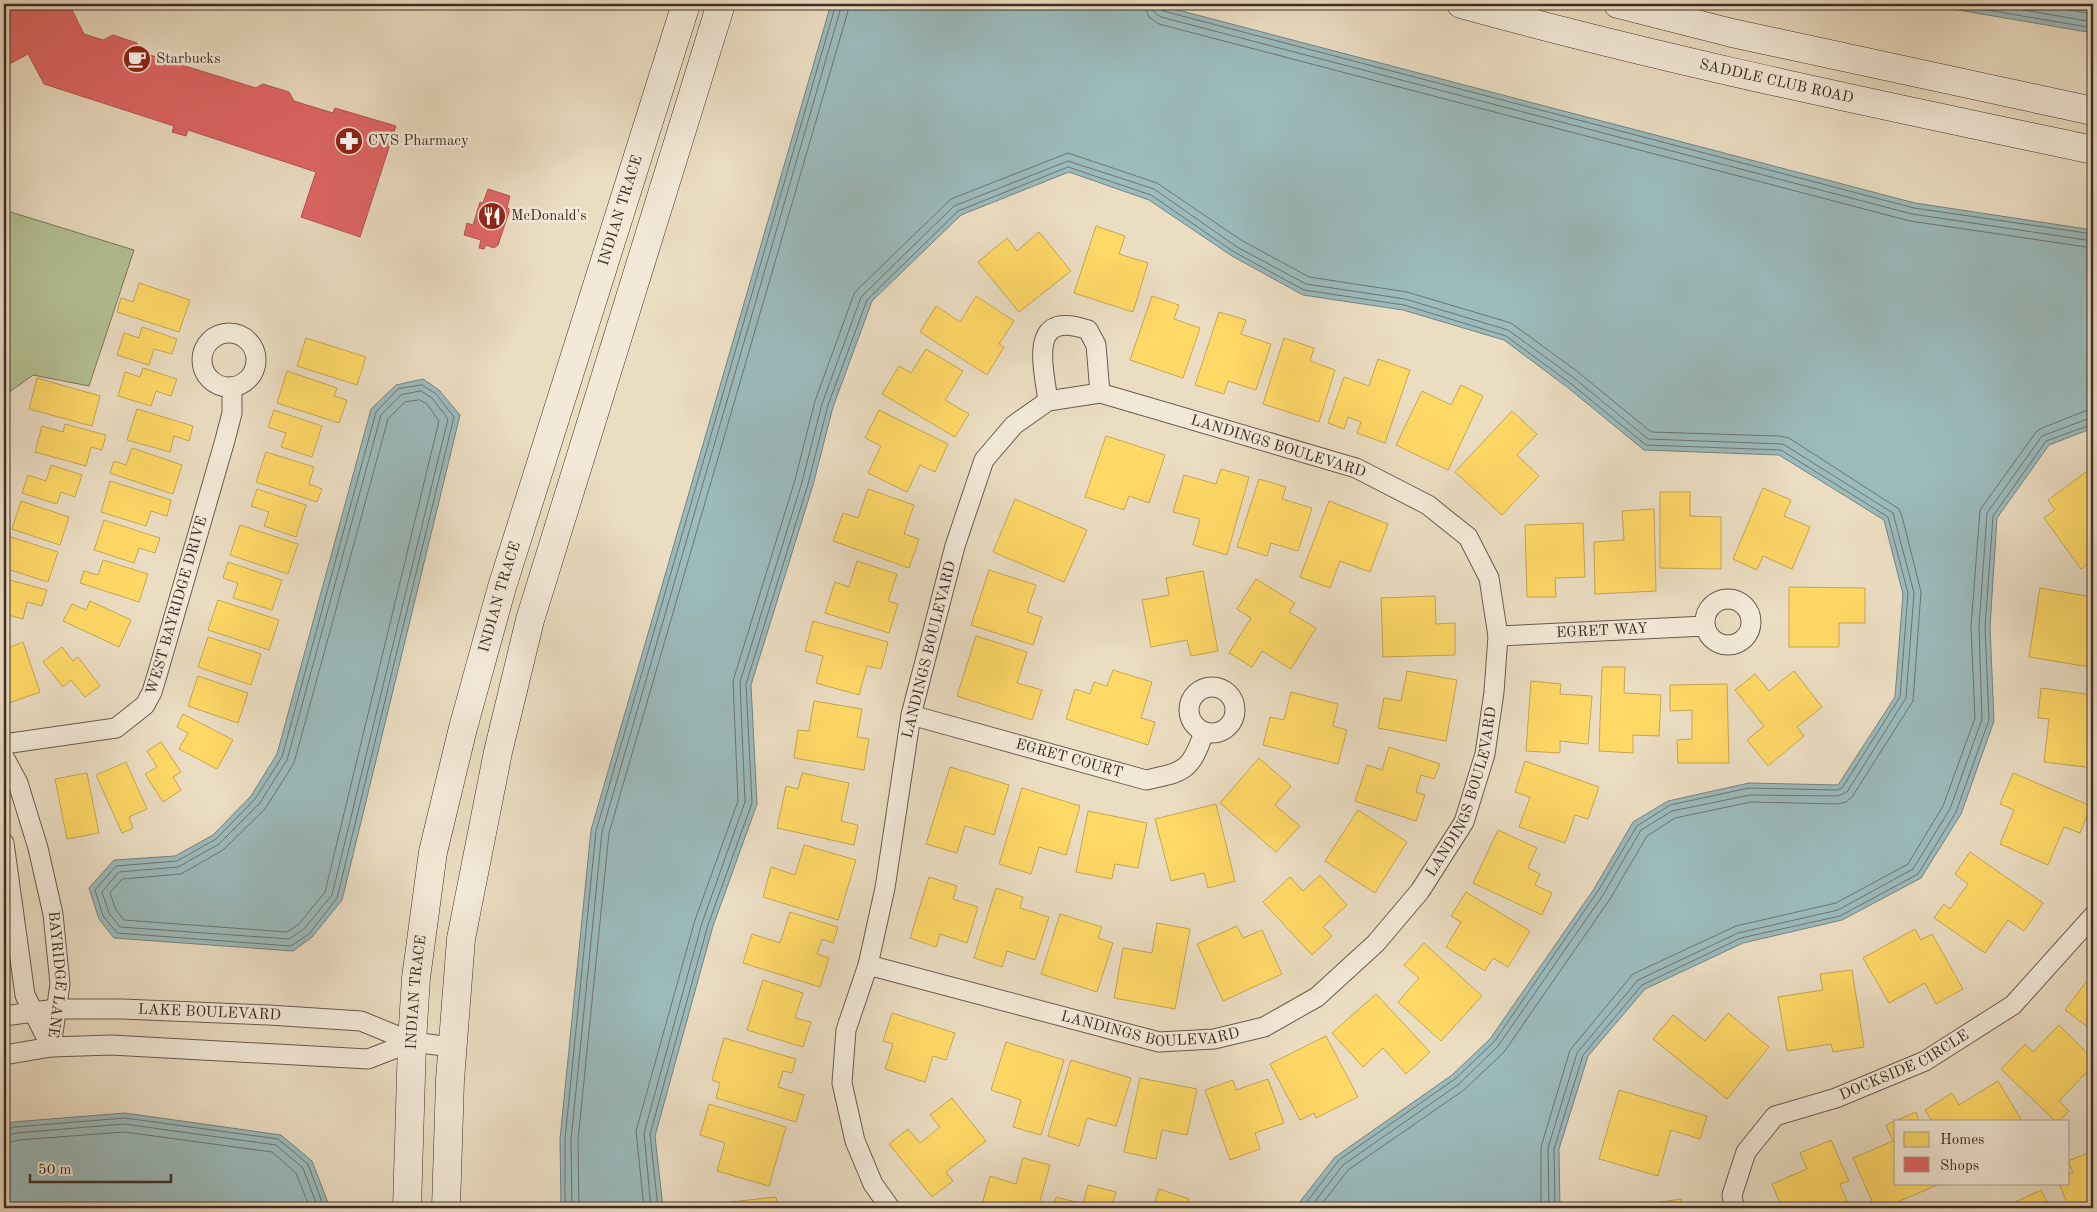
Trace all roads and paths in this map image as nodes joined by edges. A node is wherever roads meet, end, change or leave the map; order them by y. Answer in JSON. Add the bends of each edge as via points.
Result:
{"nodes":[{"id":1,"x":686,"y":4,"type":"edge"},
{"id":2,"x":721,"y":4,"type":"edge"},
{"id":3,"x":1462,"y":4,"type":"edge"},
{"id":4,"x":1618,"y":4,"type":"edge"},
{"id":5,"x":2093,"y":111,"type":"edge"},
{"id":6,"x":2093,"y":150,"type":"edge"},
{"id":7,"x":232,"y":387,"type":"dead end"},
{"id":8,"x":1100,"y":393,"type":"junction"},
{"id":9,"x":1048,"y":401,"type":"junction"},
{"id":10,"x":1705,"y":626,"type":"dead end"},
{"id":11,"x":1498,"y":636,"type":"junction"},
{"id":12,"x":911,"y":715,"type":"junction"},
{"id":13,"x":1204,"y":732,"type":"dead end"},
{"id":14,"x":4,"y":744,"type":"edge"},
{"id":15,"x":4,"y":758,"type":"edge"},
{"id":16,"x":4,"y":843,"type":"edge"},
{"id":17,"x":2093,"y":916,"type":"edge"},
{"id":18,"x":868,"y":965,"type":"junction"},
{"id":19,"x":56,"y":1009,"type":"junction"},
{"id":20,"x":33,"y":1011,"type":"junction"},
{"id":21,"x":4,"y":1016,"type":"edge"},
{"id":22,"x":412,"y":1042,"type":"junction"},
{"id":23,"x":51,"y":1047,"type":"junction"},
{"id":24,"x":452,"y":1048,"type":"junction"},
{"id":25,"x":4,"y":1055,"type":"edge"},
{"id":26,"x":408,"y":1208,"type":"edge"},
{"id":27,"x":446,"y":1208,"type":"edge"},
{"id":28,"x":890,"y":1208,"type":"edge"},
{"id":29,"x":1734,"y":1208,"type":"edge"}],
"edges":[{"from":1,"to":22,"type":"main road","name":"INDIAN TRACE","via":[[502,587],[463,728],[433,852],[416,978]]},
{"from":2,"to":24,"type":"main road","via":[[530,620],[498,752],[461,939]]},
{"from":3,"to":6,"type":"main road","name":"SADDLE CLUB ROAD","via":[[1719,69]]},
{"from":4,"to":5,"type":"main road","via":[[1732,33]]},
{"from":7,"to":14,"type":"street","name":"WEST BAYRIDGE DRIVE","via":[[232,413],[226,440],[152,692],[144,705],[116,728]]},
{"from":8,"to":9,"type":"street","name":"LANDINGS BOULEVARD"},
{"from":8,"to":9,"type":"street","via":[[1096,344],[1088,330],[1071,324],[1057,325],[1046,335],[1041,352]]},
{"from":8,"to":11,"type":"street","name":"LANDINGS BOULEVARD","via":[[1356,468],[1428,505],[1468,537],[1489,578]]},
{"from":9,"to":12,"type":"street","name":"LANDINGS BOULEVARD","via":[[1014,426],[984,460],[955,546]]},
{"from":10,"to":11,"type":"street","name":"EGRET WAY"},
{"from":11,"to":18,"type":"street","name":"LANDINGS BOULEVARD","via":[[1485,754],[1464,822],[1420,891],[1376,943],[1317,997],[1264,1027],[1214,1039],[1159,1042]]},
{"from":12,"to":13,"type":"street","name":"EGRET COURT","via":[[1146,780],[1179,773],[1197,754]]},
{"from":12,"to":18,"type":"street","name":"LANDINGS BOULEVARD","via":[[885,888]]},
{"from":15,"to":19,"type":"street","name":"BAYRIDGE LANE","via":[[18,783],[38,848],[53,914],[60,984]]},
{"from":16,"to":20,"type":"street","name":"BAYRIDGE LANE","via":[[25,995]]},
{"from":17,"to":29,"type":"street","name":"DOCKSIDE CIRCLE","via":[[2013,1006],[1933,1056],[1836,1098],[1775,1116],[1746,1152],[1732,1196]]},
{"from":18,"to":28,"type":"street","name":"LANDINGS BOULEVARD","via":[[846,1030],[842,1083],[854,1141],[873,1184]]},
{"from":19,"to":20,"type":"street","name":"LAKE BOULEVARD"},
{"from":19,"to":22,"type":"street","name":"LAKE BOULEVARD","via":[[166,1010],[361,1021]]},
{"from":19,"to":23,"type":"street","name":"BAYRIDGE LANE"},
{"from":20,"to":21,"type":"street","name":"LAKE BOULEVARD"},
{"from":20,"to":23,"type":"street","name":"BAYRIDGE LANE"},
{"from":22,"to":23,"type":"street","name":"LAKE BOULEVARD","via":[[368,1059],[111,1045]]},
{"from":22,"to":24,"type":"street","name":"LAKE BOULEVARD"},
{"from":22,"to":26,"type":"main road","name":"INDIAN TRACE"},
{"from":23,"to":25,"type":"street","name":"LAKE BOULEVARD"},
{"from":24,"to":27,"type":"main road"}]}
